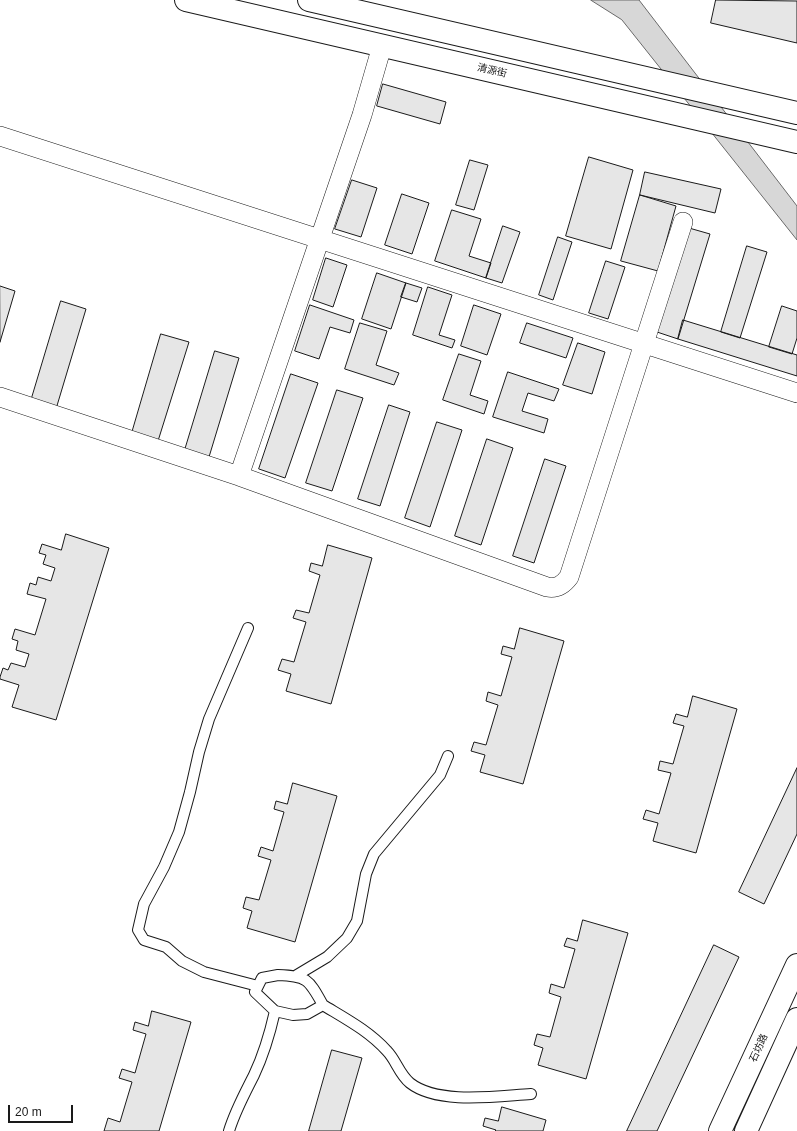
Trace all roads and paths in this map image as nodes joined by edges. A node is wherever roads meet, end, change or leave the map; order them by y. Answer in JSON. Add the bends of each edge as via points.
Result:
{"nodes":[{"id":1,"x":186,"y":0,"type":"edge"},
{"id":2,"x":309,"y":0,"type":"edge"},
{"id":3,"x":382,"y":46,"type":"junction"},
{"id":4,"x":797,"y":114,"type":"edge"},
{"id":5,"x":0,"y":136,"type":"edge"},
{"id":6,"x":797,"y":142,"type":"edge"},
{"id":7,"x":683,"y":222,"type":"dead end"},
{"id":8,"x":320,"y":239,"type":"junction"},
{"id":9,"x":643,"y":343,"type":"junction"},
{"id":10,"x":797,"y":392,"type":"edge"},
{"id":11,"x":0,"y":397,"type":"edge"},
{"id":12,"x":239,"y":476,"type":"junction"},
{"id":13,"x":248,"y":628,"type":"dead end"},
{"id":14,"x":448,"y":756,"type":"dead end"},
{"id":15,"x":797,"y":965,"type":"edge"},
{"id":16,"x":297,"y":975,"type":"junction"},
{"id":17,"x":258,"y":986,"type":"junction"},
{"id":18,"x":323,"y":1005,"type":"junction"},
{"id":19,"x":275,"y":1011,"type":"junction"},
{"id":20,"x":797,"y":1019,"type":"edge"},
{"id":21,"x":531,"y":1094,"type":"dead end"},
{"id":22,"x":229,"y":1131,"type":"edge"},
{"id":23,"x":720,"y":1131,"type":"edge"},
{"id":24,"x":746,"y":1131,"type":"edge"}],
"edges":[{"from":1,"to":3,"type":"main road","name":"清源街"},
{"from":2,"to":4,"type":"main road"},
{"from":3,"to":6,"type":"main road","name":"清源街"},
{"from":3,"to":8,"type":"street","via":[[362,116]]},
{"from":5,"to":8,"type":"street"},
{"from":7,"to":9,"type":"street"},
{"from":8,"to":9,"type":"street"},
{"from":8,"to":12,"type":"street"},
{"from":9,"to":10,"type":"street"},
{"from":9,"to":12,"type":"street","via":[[569,577],[565,583],[555,588]]},
{"from":11,"to":12,"type":"street"},
{"from":13,"to":17,"type":"lane","via":[[209,719],[178,832],[164,867],[144,904],[138,930],[144,940],[166,947],[182,961],[204,972]]},
{"from":14,"to":16,"type":"lane","via":[[440,775],[374,854],[366,874],[357,921],[347,938],[327,957]]},
{"from":15,"to":23,"type":"main road","name":"石坊路"},
{"from":16,"to":17,"type":"lane","via":[[262,978]]},
{"from":16,"to":18,"type":"lane","via":[[311,984]]},
{"from":17,"to":19,"type":"lane","via":[[255,992]]},
{"from":18,"to":19,"type":"lane","via":[[307,1014],[293,1015]]},
{"from":18,"to":21,"type":"lane","via":[[369,1033],[388,1052],[410,1082],[421,1089],[439,1095],[464,1098]]},
{"from":19,"to":22,"type":"lane","via":[[263,1054]]},
{"from":20,"to":24,"type":"main road"}]}
